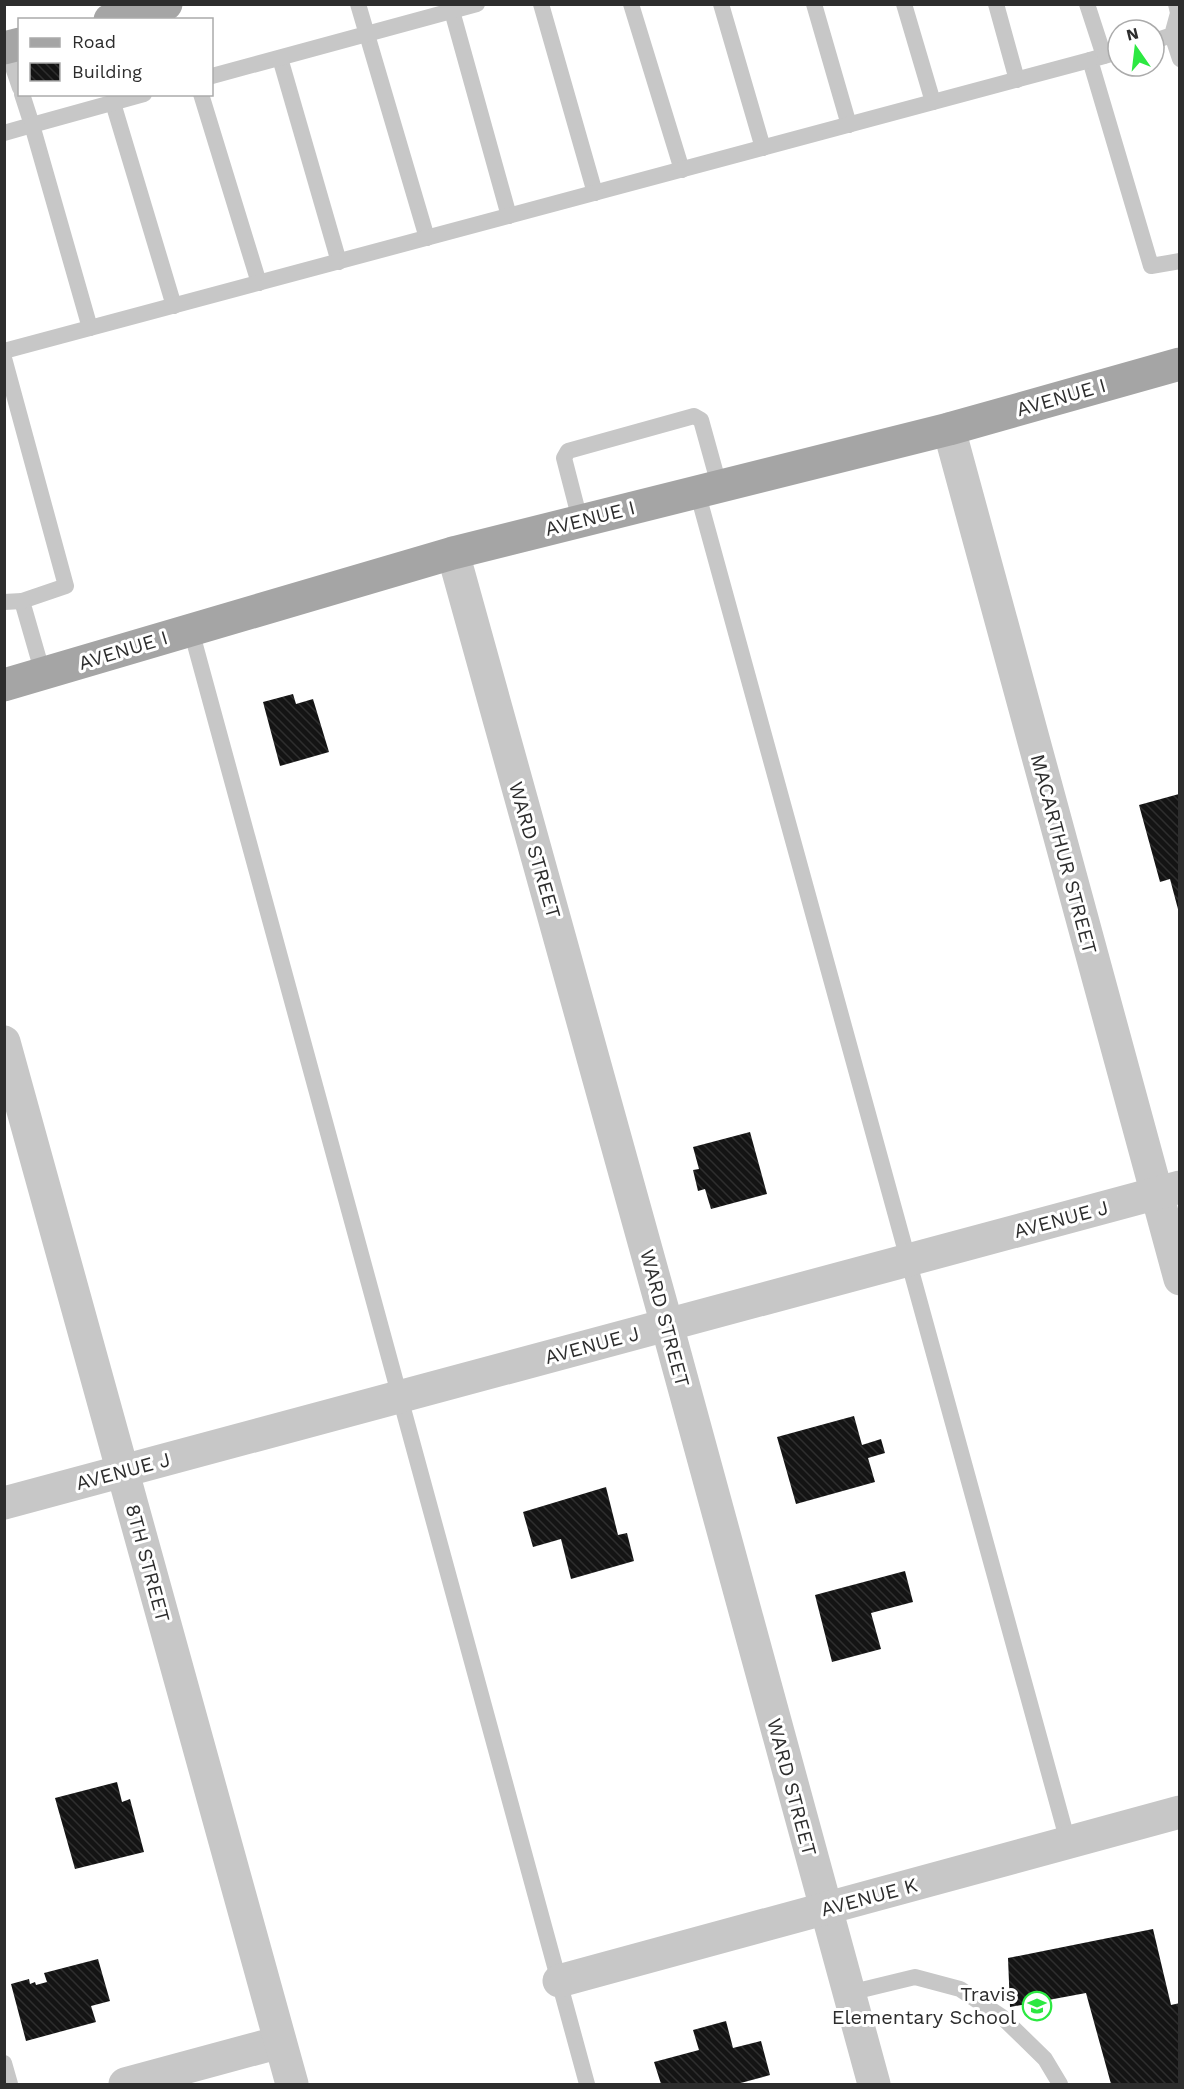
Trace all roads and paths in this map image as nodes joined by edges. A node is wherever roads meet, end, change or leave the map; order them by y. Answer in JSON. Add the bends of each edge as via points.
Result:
{"nodes":[{"id":1,"x":166,"y":4,"type":"edge"},
{"id":2,"x":358,"y":4,"type":"edge"},
{"id":3,"x":477,"y":4,"type":"edge"},
{"id":4,"x":541,"y":4,"type":"edge"},
{"id":5,"x":632,"y":4,"type":"edge"},
{"id":6,"x":721,"y":4,"type":"edge"},
{"id":7,"x":814,"y":4,"type":"edge"},
{"id":8,"x":904,"y":4,"type":"edge"},
{"id":9,"x":996,"y":4,"type":"edge"},
{"id":10,"x":1087,"y":4,"type":"edge"},
{"id":11,"x":1176,"y":4,"type":"edge"},
{"id":12,"x":452,"y":11,"type":"junction"},
{"id":13,"x":117,"y":18,"type":"edge"},
{"id":14,"x":368,"y":34,"type":"junction"},
{"id":15,"x":1176,"y":34,"type":"edge"},
{"id":16,"x":10,"y":46,"type":"edge"},
{"id":17,"x":1104,"y":56,"type":"edge"},
{"id":18,"x":280,"y":58,"type":"junction"},
{"id":19,"x":1179,"y":59,"type":"edge"},
{"id":20,"x":213,"y":76,"type":"edge"},
{"id":21,"x":18,"y":80,"type":"edge"},
{"id":22,"x":1017,"y":80,"type":"junction"},
{"id":23,"x":23,"y":96,"type":"edge"},
{"id":24,"x":136,"y":96,"type":"edge"},
{"id":25,"x":202,"y":96,"type":"edge"},
{"id":26,"x":113,"y":102,"type":"junction"},
{"id":27,"x":933,"y":102,"type":"junction"},
{"id":28,"x":32,"y":125,"type":"junction"},
{"id":29,"x":849,"y":125,"type":"junction"},
{"id":30,"x":4,"y":133,"type":"edge"},
{"id":31,"x":763,"y":148,"type":"junction"},
{"id":32,"x":682,"y":170,"type":"junction"},
{"id":33,"x":595,"y":194,"type":"junction"},
{"id":34,"x":509,"y":216,"type":"junction"},
{"id":35,"x":427,"y":238,"type":"junction"},
{"id":36,"x":1179,"y":261,"type":"edge"},
{"id":37,"x":339,"y":262,"type":"junction"},
{"id":38,"x":259,"y":283,"type":"junction"},
{"id":39,"x":174,"y":306,"type":"junction"},
{"id":40,"x":90,"y":328,"type":"junction"},
{"id":41,"x":4,"y":351,"type":"edge"},
{"id":42,"x":4,"y":358,"type":"edge"},
{"id":43,"x":1179,"y":364,"type":"edge"},
{"id":44,"x":949,"y":429,"type":"junction"},
{"id":45,"x":708,"y":488,"type":"junction"},
{"id":46,"x":580,"y":520,"type":"junction"},
{"id":47,"x":453,"y":553,"type":"junction"},
{"id":48,"x":22,"y":601,"type":"junction"},
{"id":49,"x":4,"y":602,"type":"edge"},
{"id":50,"x":191,"y":630,"type":"junction"},
{"id":51,"x":43,"y":674,"type":"junction"},
{"id":52,"x":4,"y":685,"type":"edge"},
{"id":53,"x":4,"y":1042,"type":"edge"},
{"id":54,"x":1168,"y":1190,"type":"edge"},
{"id":55,"x":908,"y":1260,"type":"junction"},
{"id":56,"x":1179,"y":1279,"type":"edge"},
{"id":57,"x":667,"y":1325,"type":"junction"},
{"id":58,"x":400,"y":1396,"type":"junction"},
{"id":59,"x":123,"y":1472,"type":"junction"},
{"id":60,"x":4,"y":1503,"type":"edge"},
{"id":61,"x":1179,"y":1812,"type":"edge"},
{"id":62,"x":1068,"y":1842,"type":"junction"},
{"id":63,"x":825,"y":1909,"type":"junction"},
{"id":64,"x":559,"y":1981,"type":"junction"},
{"id":65,"x":849,"y":1993,"type":"junction"},
{"id":66,"x":280,"y":2042,"type":"junction"},
{"id":67,"x":4,"y":2063,"type":"edge"},
{"id":68,"x":10,"y":2085,"type":"edge"},
{"id":69,"x":125,"y":2085,"type":"edge"},
{"id":70,"x":292,"y":2085,"type":"edge"},
{"id":71,"x":587,"y":2085,"type":"edge"},
{"id":72,"x":874,"y":2085,"type":"edge"},
{"id":73,"x":1060,"y":2085,"type":"edge"}],
"edges":[{"from":1,"to":13,"type":"main road"},
{"from":2,"to":14,"type":"lane"},
{"from":3,"to":12,"type":"lane"},
{"from":4,"to":33,"type":"lane"},
{"from":5,"to":32,"type":"lane"},
{"from":6,"to":31,"type":"lane"},
{"from":7,"to":29,"type":"lane"},
{"from":8,"to":27,"type":"lane"},
{"from":9,"to":22,"type":"lane"},
{"from":10,"to":17,"type":"lane"},
{"from":11,"to":15,"type":"lane"},
{"from":12,"to":14,"type":"lane"},
{"from":12,"to":34,"type":"lane"},
{"from":14,"to":18,"type":"lane"},
{"from":14,"to":35,"type":"lane"},
{"from":15,"to":19,"type":"lane"},
{"from":16,"to":21,"type":"lane"},
{"from":17,"to":22,"type":"lane"},
{"from":17,"to":36,"type":"lane","via":[[1151,266]]},
{"from":18,"to":20,"type":"lane"},
{"from":18,"to":37,"type":"lane"},
{"from":22,"to":27,"type":"lane"},
{"from":23,"to":28,"type":"lane"},
{"from":24,"to":26,"type":"lane"},
{"from":25,"to":38,"type":"lane"},
{"from":26,"to":28,"type":"lane"},
{"from":26,"to":39,"type":"lane"},
{"from":27,"to":29,"type":"lane"},
{"from":28,"to":30,"type":"lane"},
{"from":28,"to":40,"type":"lane"},
{"from":29,"to":31,"type":"lane"},
{"from":31,"to":32,"type":"lane"},
{"from":32,"to":33,"type":"lane"},
{"from":33,"to":34,"type":"lane"},
{"from":34,"to":35,"type":"lane"},
{"from":35,"to":37,"type":"lane"},
{"from":37,"to":38,"type":"lane"},
{"from":38,"to":39,"type":"lane"},
{"from":39,"to":40,"type":"lane"},
{"from":40,"to":41,"type":"lane"},
{"from":42,"to":48,"type":"lane","via":[[66,586]]},
{"from":43,"to":44,"type":"main road","name":"AVENUE I"},
{"from":44,"to":45,"type":"main road","name":"AVENUE I"},
{"from":44,"to":54,"type":"street","name":"MACARTHUR STREET"},
{"from":45,"to":46,"type":"main road","name":"AVENUE I"},
{"from":45,"to":46,"type":"lane","via":[[700,420],[694,416],[568,451],[564,458]]},
{"from":45,"to":55,"type":"lane"},
{"from":46,"to":47,"type":"main road","name":"AVENUE I"},
{"from":47,"to":50,"type":"main road","name":"AVENUE I"},
{"from":47,"to":57,"type":"street","name":"WARD STREET"},
{"from":48,"to":49,"type":"lane"},
{"from":48,"to":51,"type":"lane"},
{"from":50,"to":51,"type":"main road","name":"AVENUE I"},
{"from":50,"to":58,"type":"lane"},
{"from":51,"to":52,"type":"main road","name":"AVENUE I"},
{"from":53,"to":59,"type":"street","name":"8TH STREET"},
{"from":54,"to":55,"type":"street","name":"AVENUE J"},
{"from":54,"to":56,"type":"street","name":"MACARTHUR STREET"},
{"from":55,"to":57,"type":"street","name":"AVENUE J"},
{"from":55,"to":62,"type":"lane"},
{"from":57,"to":58,"type":"street","name":"AVENUE J"},
{"from":57,"to":63,"type":"street","name":"WARD STREET"},
{"from":58,"to":59,"type":"street","name":"AVENUE J"},
{"from":58,"to":64,"type":"lane"},
{"from":59,"to":60,"type":"street","name":"AVENUE J"},
{"from":59,"to":66,"type":"street","name":"8TH STREET"},
{"from":61,"to":62,"type":"street","name":"AVENUE K"},
{"from":62,"to":63,"type":"street","name":"AVENUE K"},
{"from":63,"to":64,"type":"street","name":"AVENUE K"},
{"from":63,"to":65,"type":"street","name":"WARD STREET"},
{"from":64,"to":71,"type":"lane"},
{"from":65,"to":72,"type":"street","name":"WARD STREET"},
{"from":65,"to":73,"type":"lane","via":[[915,1977],[960,1989],[1002,2016],[1045,2059]]},
{"from":66,"to":69,"type":"street"},
{"from":66,"to":70,"type":"street","name":"8TH STREET"},
{"from":67,"to":68,"type":"lane"}]}
